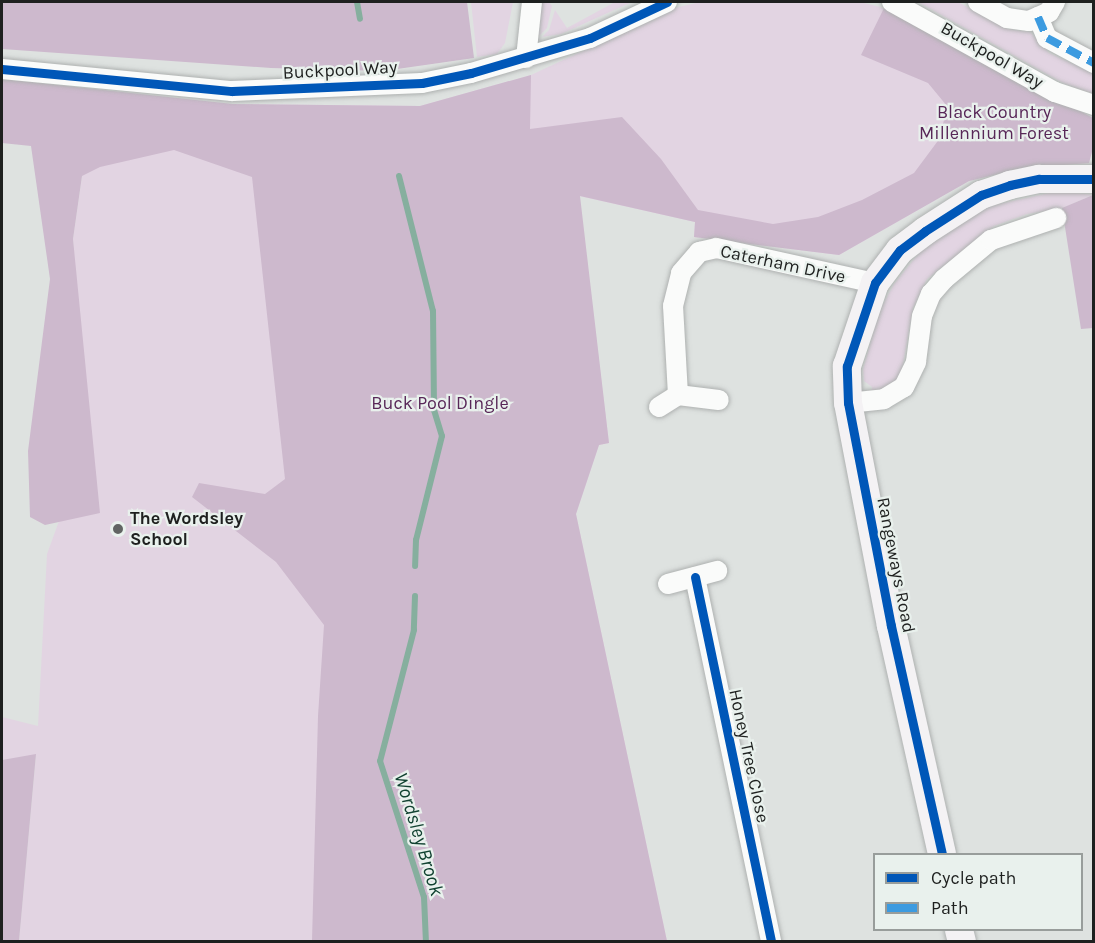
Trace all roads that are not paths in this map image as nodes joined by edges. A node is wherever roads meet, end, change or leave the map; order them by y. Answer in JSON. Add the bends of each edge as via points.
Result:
{"nodes":[{"id":1,"x":532,"y":2,"type":"edge"},
{"id":2,"x":667,"y":2,"type":"edge"},
{"id":3,"x":892,"y":2,"type":"edge"},
{"id":4,"x":978,"y":2,"type":"edge"},
{"id":5,"x":1055,"y":2,"type":"edge"},
{"id":6,"x":1038,"y":17,"type":"junction"},
{"id":7,"x":526,"y":58,"type":"junction"},
{"id":8,"x":1094,"y":63,"type":"edge"},
{"id":9,"x":2,"y":69,"type":"edge"},
{"id":10,"x":1094,"y":105,"type":"edge"},
{"id":11,"x":1094,"y":179,"type":"edge"},
{"id":12,"x":1056,"y":218,"type":"dead end"},
{"id":13,"x":874,"y":283,"type":"junction"},
{"id":14,"x":678,"y":396,"type":"junction"},
{"id":15,"x":719,"y":400,"type":"dead end"},
{"id":16,"x":848,"y":403,"type":"junction"},
{"id":17,"x":659,"y":407,"type":"dead end"},
{"id":18,"x":717,"y":571,"type":"dead end"},
{"id":19,"x":695,"y":577,"type":"junction"},
{"id":20,"x":668,"y":584,"type":"dead end"},
{"id":21,"x":942,"y":853,"type":"edge"},
{"id":22,"x":771,"y":942,"type":"edge"}],
"edges":[{"from":1,"to":7,"type":"street"},
{"from":2,"to":7,"type":"street","name":"Buckpool Way","via":[[590,38]]},
{"from":3,"to":10,"type":"street","name":"Buckpool Way","via":[[1054,92]]},
{"from":4,"to":6,"type":"street","via":[[1007,18],[1029,21]]},
{"from":5,"to":6,"type":"street","via":[[1049,12]]},
{"from":6,"to":8,"type":"street","via":[[1047,38]]},
{"from":7,"to":9,"type":"street","name":"Buckpool Way","via":[[422,83],[232,92]]},
{"from":11,"to":13,"type":"street","via":[[1039,179],[981,195],[900,250]]},
{"from":12,"to":16,"type":"street","via":[[992,240],[944,279],[931,294],[922,316],[916,362],[904,387],[884,399]]},
{"from":13,"to":14,"type":"street","name":"Caterham Drive","via":[[716,248],[699,252],[681,273],[673,306]]},
{"from":13,"to":16,"type":"street","name":"Rangeways Road","via":[[847,366]]},
{"from":14,"to":15,"type":"street"},
{"from":14,"to":17,"type":"street"},
{"from":16,"to":21,"type":"street","name":"Rangeways Road","via":[[891,626]]},
{"from":18,"to":19,"type":"street"},
{"from":19,"to":20,"type":"street"},
{"from":19,"to":22,"type":"street","name":"Honey Tree Close"}]}
